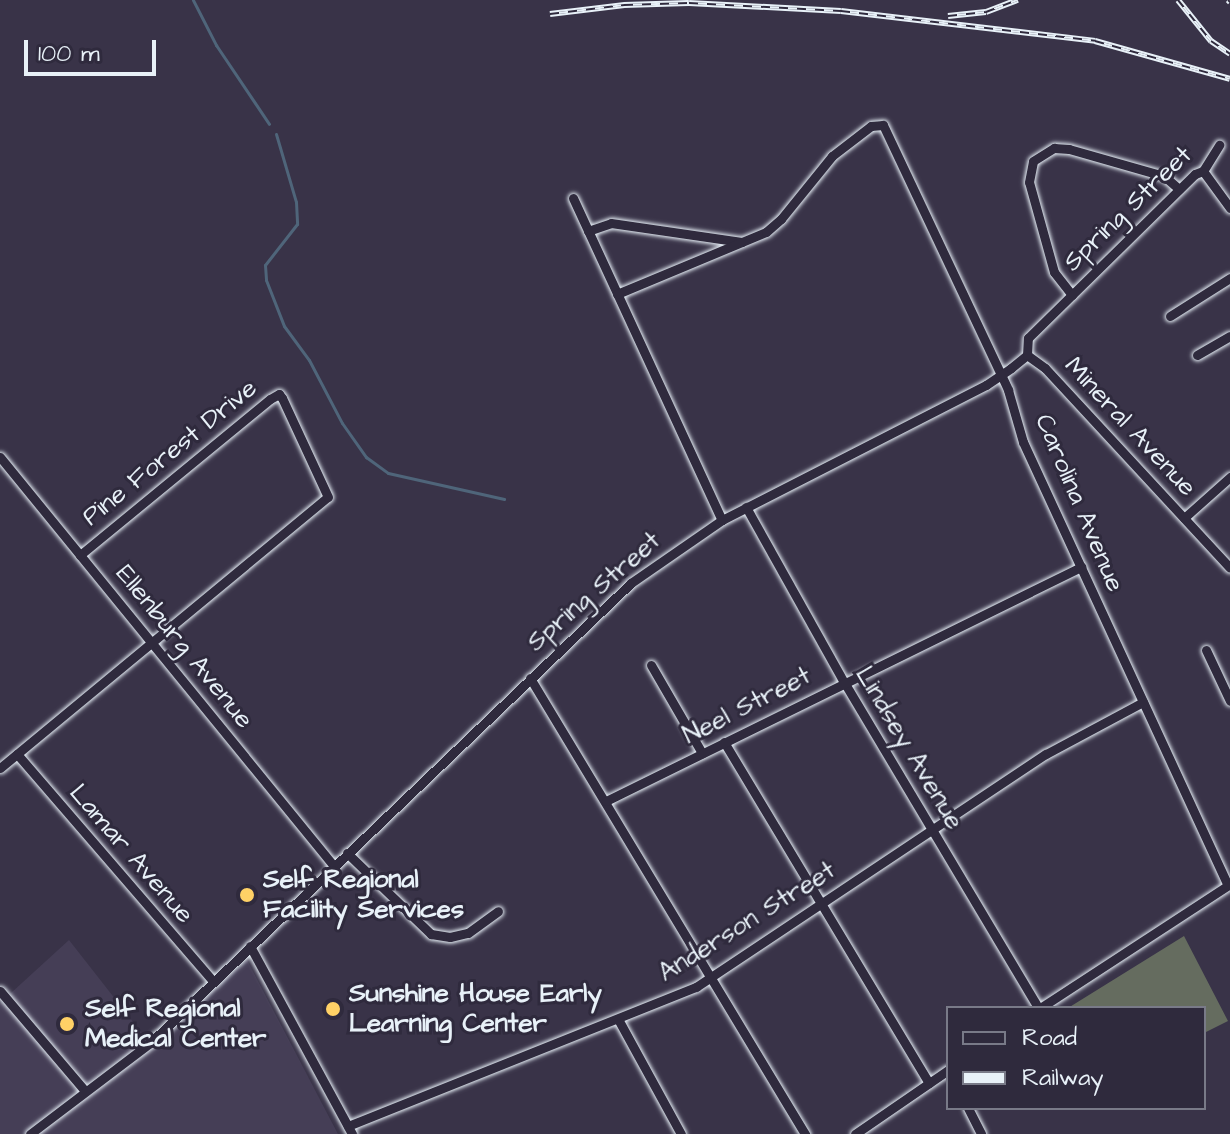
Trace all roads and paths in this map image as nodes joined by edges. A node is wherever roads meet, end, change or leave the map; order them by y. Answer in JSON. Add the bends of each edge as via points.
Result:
{"nodes":[{"id":1,"x":1219,"y":145,"type":"dead end"},
{"id":2,"x":1203,"y":171,"type":"junction"},
{"id":3,"x":1179,"y":189,"type":"junction"},
{"id":4,"x":573,"y":198,"type":"dead end"},
{"id":5,"x":1230,"y":208,"type":"edge"},
{"id":6,"x":588,"y":231,"type":"junction"},
{"id":7,"x":742,"y":242,"type":"junction"},
{"id":8,"x":1230,"y":278,"type":"edge"},
{"id":9,"x":617,"y":294,"type":"junction"},
{"id":10,"x":1072,"y":295,"type":"junction"},
{"id":11,"x":1170,"y":316,"type":"dead end"},
{"id":12,"x":1230,"y":336,"type":"edge"},
{"id":13,"x":1027,"y":355,"type":"junction"},
{"id":14,"x":1197,"y":355,"type":"dead end"},
{"id":15,"x":999,"y":376,"type":"junction"},
{"id":16,"x":0,"y":457,"type":"edge"},
{"id":17,"x":1230,"y":477,"type":"edge"},
{"id":18,"x":746,"y":507,"type":"junction"},
{"id":19,"x":1184,"y":518,"type":"junction"},
{"id":20,"x":722,"y":520,"type":"junction"},
{"id":21,"x":80,"y":555,"type":"junction"},
{"id":22,"x":1081,"y":567,"type":"junction"},
{"id":23,"x":1230,"y":568,"type":"edge"},
{"id":24,"x":151,"y":642,"type":"junction"},
{"id":25,"x":1206,"y":650,"type":"dead end"},
{"id":26,"x":651,"y":665,"type":"dead end"},
{"id":27,"x":530,"y":678,"type":"junction"},
{"id":28,"x":844,"y":682,"type":"junction"},
{"id":29,"x":1230,"y":701,"type":"edge"},
{"id":30,"x":1143,"y":702,"type":"junction"},
{"id":31,"x":724,"y":742,"type":"junction"},
{"id":32,"x":702,"y":753,"type":"junction"},
{"id":33,"x":17,"y":754,"type":"junction"},
{"id":34,"x":0,"y":768,"type":"edge"},
{"id":35,"x":606,"y":801,"type":"junction"},
{"id":36,"x":931,"y":829,"type":"junction"},
{"id":37,"x":347,"y":853,"type":"junction"},
{"id":38,"x":333,"y":865,"type":"junction"},
{"id":39,"x":1229,"y":884,"type":"edge"},
{"id":40,"x":821,"y":902,"type":"junction"},
{"id":41,"x":498,"y":911,"type":"dead end"},
{"id":42,"x":250,"y":946,"type":"junction"},
{"id":43,"x":711,"y":977,"type":"junction"},
{"id":44,"x":213,"y":981,"type":"junction"},
{"id":45,"x":0,"y":991,"type":"edge"},
{"id":46,"x":1038,"y":1006,"type":"edge"},
{"id":47,"x":1042,"y":1006,"type":"edge"},
{"id":48,"x":618,"y":1019,"type":"junction"},
{"id":49,"x":946,"y":1071,"type":"edge"},
{"id":50,"x":929,"y":1083,"type":"junction"},
{"id":51,"x":85,"y":1091,"type":"junction"},
{"id":52,"x":969,"y":1110,"type":"edge"},
{"id":53,"x":350,"y":1130,"type":"edge"},
{"id":54,"x":30,"y":1134,"type":"edge"},
{"id":55,"x":681,"y":1134,"type":"edge"},
{"id":56,"x":805,"y":1134,"type":"edge"},
{"id":57,"x":855,"y":1134,"type":"edge"},
{"id":58,"x":981,"y":1134,"type":"edge"}],
"edges":[{"from":1,"to":2,"type":"street","name":"Spring Street"},
{"from":2,"to":3,"type":"street","name":"Spring Street"},
{"from":2,"to":5,"type":"street"},
{"from":3,"to":10,"type":"street","name":"Spring Street"},
{"from":3,"to":10,"type":"street","via":[[1164,176],[1069,149],[1054,148],[1033,161],[1029,182],[1054,272]]},
{"from":4,"to":6,"type":"street"},
{"from":6,"to":7,"type":"street","via":[[611,223]]},
{"from":6,"to":9,"type":"street"},
{"from":7,"to":9,"type":"street"},
{"from":7,"to":15,"type":"street","name":"Carolina Avenue","via":[[776,225],[820,169],[856,135],[878,124],[891,137]]},
{"from":8,"to":11,"type":"street"},
{"from":9,"to":20,"type":"street"},
{"from":10,"to":13,"type":"street","name":"Spring Street","via":[[1028,338]]},
{"from":12,"to":14,"type":"street"},
{"from":13,"to":15,"type":"street","name":"Spring Street"},
{"from":13,"to":19,"type":"street","name":"Mineral Avenue"},
{"from":15,"to":18,"type":"street","name":"Spring Street"},
{"from":15,"to":22,"type":"street","name":"Carolina Avenue"},
{"from":16,"to":21,"type":"street","name":"Ellenburg Avenue"},
{"from":17,"to":19,"type":"street"},
{"from":18,"to":20,"type":"street","name":"Spring Street"},
{"from":18,"to":28,"type":"street","name":"Lindsey Avenue"},
{"from":19,"to":23,"type":"street","name":"Mineral Avenue"},
{"from":20,"to":27,"type":"street","name":"Spring Street","via":[[631,583]]},
{"from":21,"to":24,"type":"street","name":"Ellenburg Avenue"},
{"from":21,"to":24,"type":"street","name":"Pine Forest Drive","via":[[279,394],[328,497]]},
{"from":22,"to":28,"type":"street","name":"Neel Street"},
{"from":22,"to":30,"type":"street","name":"Carolina Avenue"},
{"from":24,"to":33,"type":"street"},
{"from":24,"to":38,"type":"street","name":"Ellenburg Avenue"},
{"from":25,"to":29,"type":"street"},
{"from":26,"to":32,"type":"street"},
{"from":27,"to":35,"type":"street"},
{"from":27,"to":37,"type":"street","name":"Spring Street"},
{"from":28,"to":31,"type":"street","name":"Neel Street"},
{"from":28,"to":36,"type":"street","name":"Lindsey Avenue"},
{"from":30,"to":36,"type":"street","name":"Anderson Street","via":[[1046,754]]},
{"from":30,"to":39,"type":"street","name":"Carolina Avenue"},
{"from":31,"to":32,"type":"street","name":"Neel Street"},
{"from":31,"to":40,"type":"street"},
{"from":32,"to":35,"type":"street","name":"Neel Street"},
{"from":33,"to":34,"type":"street"},
{"from":33,"to":44,"type":"street","name":"Lamar Avenue"},
{"from":35,"to":43,"type":"street"},
{"from":36,"to":40,"type":"street","name":"Anderson Street"},
{"from":36,"to":46,"type":"street","name":"Lindsey Avenue"},
{"from":37,"to":38,"type":"street","name":"Spring Street"},
{"from":37,"to":41,"type":"street","via":[[431,934],[468,933]]},
{"from":38,"to":42,"type":"street","name":"Spring Street"},
{"from":39,"to":47,"type":"street"},
{"from":40,"to":43,"type":"street","name":"Anderson Street"},
{"from":40,"to":50,"type":"street"},
{"from":42,"to":44,"type":"street","name":"Spring Street"},
{"from":42,"to":53,"type":"street"},
{"from":43,"to":48,"type":"street","name":"Anderson Street"},
{"from":43,"to":56,"type":"street"},
{"from":44,"to":51,"type":"street","name":"Spring Street","via":[[151,1042]]},
{"from":45,"to":51,"type":"street"},
{"from":48,"to":53,"type":"street","name":"Anderson Street"},
{"from":48,"to":55,"type":"street"},
{"from":49,"to":50,"type":"street"},
{"from":50,"to":57,"type":"street"},
{"from":51,"to":54,"type":"street","name":"Spring Street"},
{"from":52,"to":58,"type":"street"}]}
